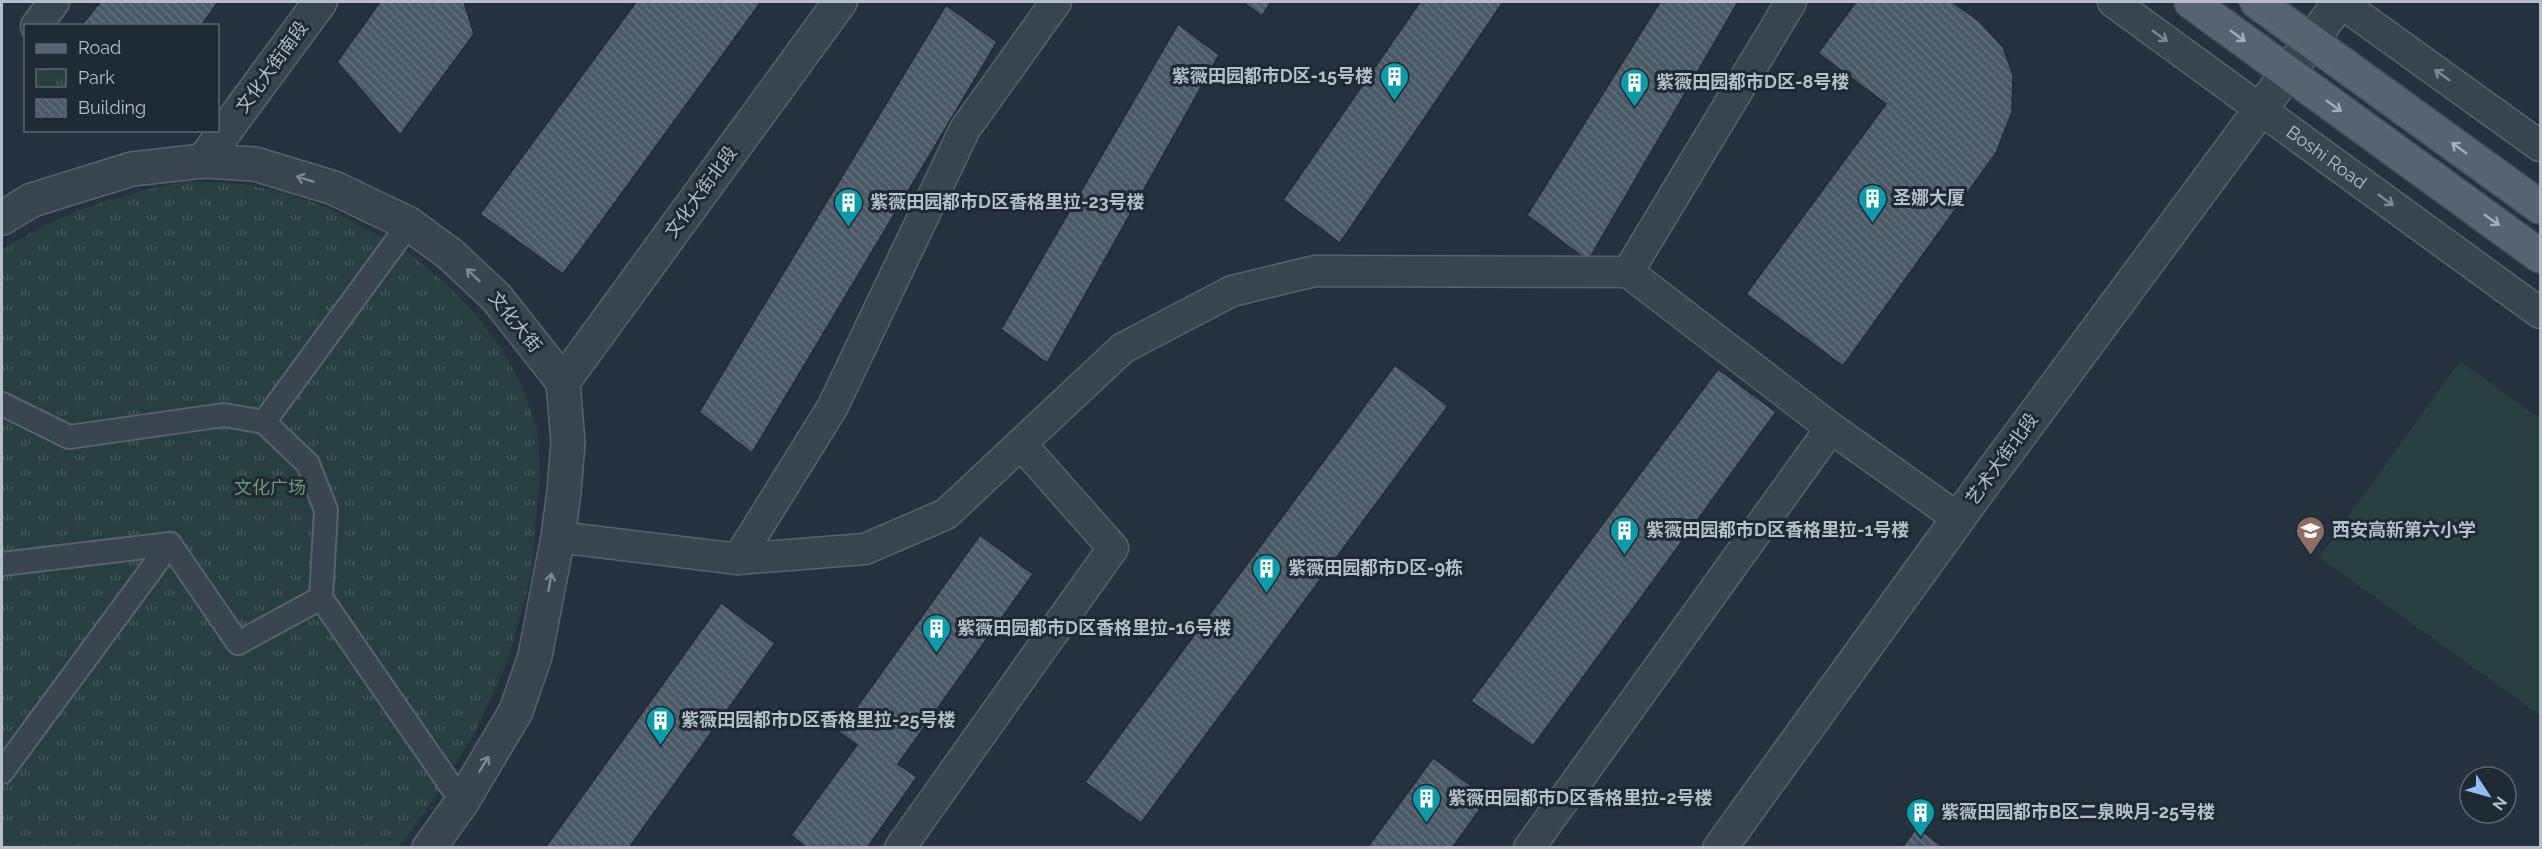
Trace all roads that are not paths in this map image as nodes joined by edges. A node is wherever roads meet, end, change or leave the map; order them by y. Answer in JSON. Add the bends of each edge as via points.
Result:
{"nodes":[{"id":1,"x":54,"y":2,"type":"edge"},
{"id":2,"x":320,"y":2,"type":"edge"},
{"id":3,"x":840,"y":2,"type":"edge"},
{"id":4,"x":1056,"y":2,"type":"edge"},
{"id":5,"x":1791,"y":2,"type":"edge"},
{"id":6,"x":2113,"y":2,"type":"edge"},
{"id":7,"x":2191,"y":2,"type":"edge"},
{"id":8,"x":2257,"y":2,"type":"edge"},
{"id":9,"x":2340,"y":2,"type":"edge"},
{"id":10,"x":38,"y":24,"type":"edge"},
{"id":11,"x":2311,"y":41,"type":"junction"},
{"id":12,"x":2287,"y":71,"type":"junction"},
{"id":13,"x":2259,"y":108,"type":"junction"},
{"id":14,"x":2541,"y":146,"type":"edge"},
{"id":15,"x":203,"y":161,"type":"junction"},
{"id":16,"x":2541,"y":207,"type":"edge"},
{"id":17,"x":2,"y":218,"type":"edge"},
{"id":18,"x":409,"y":224,"type":"junction"},
{"id":19,"x":2541,"y":256,"type":"edge"},
{"id":20,"x":1628,"y":272,"type":"junction"},
{"id":21,"x":2541,"y":313,"type":"edge"},
{"id":22,"x":563,"y":382,"type":"junction"},
{"id":23,"x":2,"y":404,"type":"edge"},
{"id":24,"x":264,"y":422,"type":"junction"},
{"id":25,"x":1832,"y":428,"type":"junction"},
{"id":26,"x":1020,"y":444,"type":"junction"},
{"id":27,"x":1959,"y":519,"type":"junction"},
{"id":28,"x":558,"y":537,"type":"junction"},
{"id":29,"x":170,"y":544,"type":"junction"},
{"id":30,"x":738,"y":559,"type":"junction"},
{"id":31,"x":2,"y":564,"type":"edge"},
{"id":32,"x":321,"y":598,"type":"junction"},
{"id":33,"x":2,"y":772,"type":"edge"},
{"id":34,"x":462,"y":802,"type":"junction"},
{"id":35,"x":429,"y":848,"type":"edge"},
{"id":36,"x":900,"y":848,"type":"edge"},
{"id":37,"x":1529,"y":848,"type":"edge"},
{"id":38,"x":1720,"y":848,"type":"edge"}],
"edges":[{"from":1,"to":10,"type":"street"},
{"from":2,"to":15,"type":"street","name":"文化大街南段"},
{"from":3,"to":22,"type":"street","name":"文化大街北段"},
{"from":4,"to":30,"type":"street","via":[[965,129],[832,408]]},
{"from":5,"to":20,"type":"street"},
{"from":6,"to":13,"type":"street","name":"Boshi Road","one_way":true},
{"from":7,"to":12,"type":"main road","one_way":true},
{"from":8,"to":11,"type":"main road"},
{"from":9,"to":11,"type":"street","name":"艺术大街北段"},
{"from":14,"to":9,"type":"street","one_way":true},
{"from":11,"to":12,"type":"street","name":"艺术大街北段"},
{"from":16,"to":11,"type":"main road","one_way":true},
{"from":12,"to":13,"type":"street","name":"艺术大街北段"},
{"from":12,"to":19,"type":"main road","one_way":true},
{"from":13,"to":21,"type":"street","name":"Boshi Road","one_way":true},
{"from":13,"to":27,"type":"street","name":"艺术大街北段"},
{"from":15,"to":17,"type":"street","name":"文化大街","via":[[132,169],[32,200]]},
{"from":18,"to":15,"type":"street","name":"文化大街","one_way":true,"via":[[334,188],[267,167]]},
{"from":22,"to":18,"type":"street","name":"文化大街","one_way":true,"via":[[496,297],[450,254]]},
{"from":18,"to":24,"type":"street"},
{"from":20,"to":25,"type":"street"},
{"from":20,"to":26,"type":"street","via":[[1315,271],[1232,291],[1123,348]]},
{"from":22,"to":28,"type":"street","via":[[568,442]]},
{"from":23,"to":24,"type":"street","via":[[69,437],[224,415]]},
{"from":24,"to":32,"type":"street","via":[[308,464],[326,510]]},
{"from":25,"to":27,"type":"street"},
{"from":25,"to":37,"type":"street"},
{"from":26,"to":30,"type":"street","via":[[946,514],[865,549]]},
{"from":26,"to":36,"type":"street","via":[[1113,548]]},
{"from":27,"to":38,"type":"street","name":"艺术大街北段"},
{"from":28,"to":30,"type":"street"},
{"from":34,"to":28,"type":"street","one_way":true,"via":[[516,711],[535,656]]},
{"from":29,"to":31,"type":"street"},
{"from":29,"to":32,"type":"street","via":[[238,643]]},
{"from":29,"to":33,"type":"street"},
{"from":32,"to":34,"type":"street"},
{"from":34,"to":35,"type":"street"}]}
